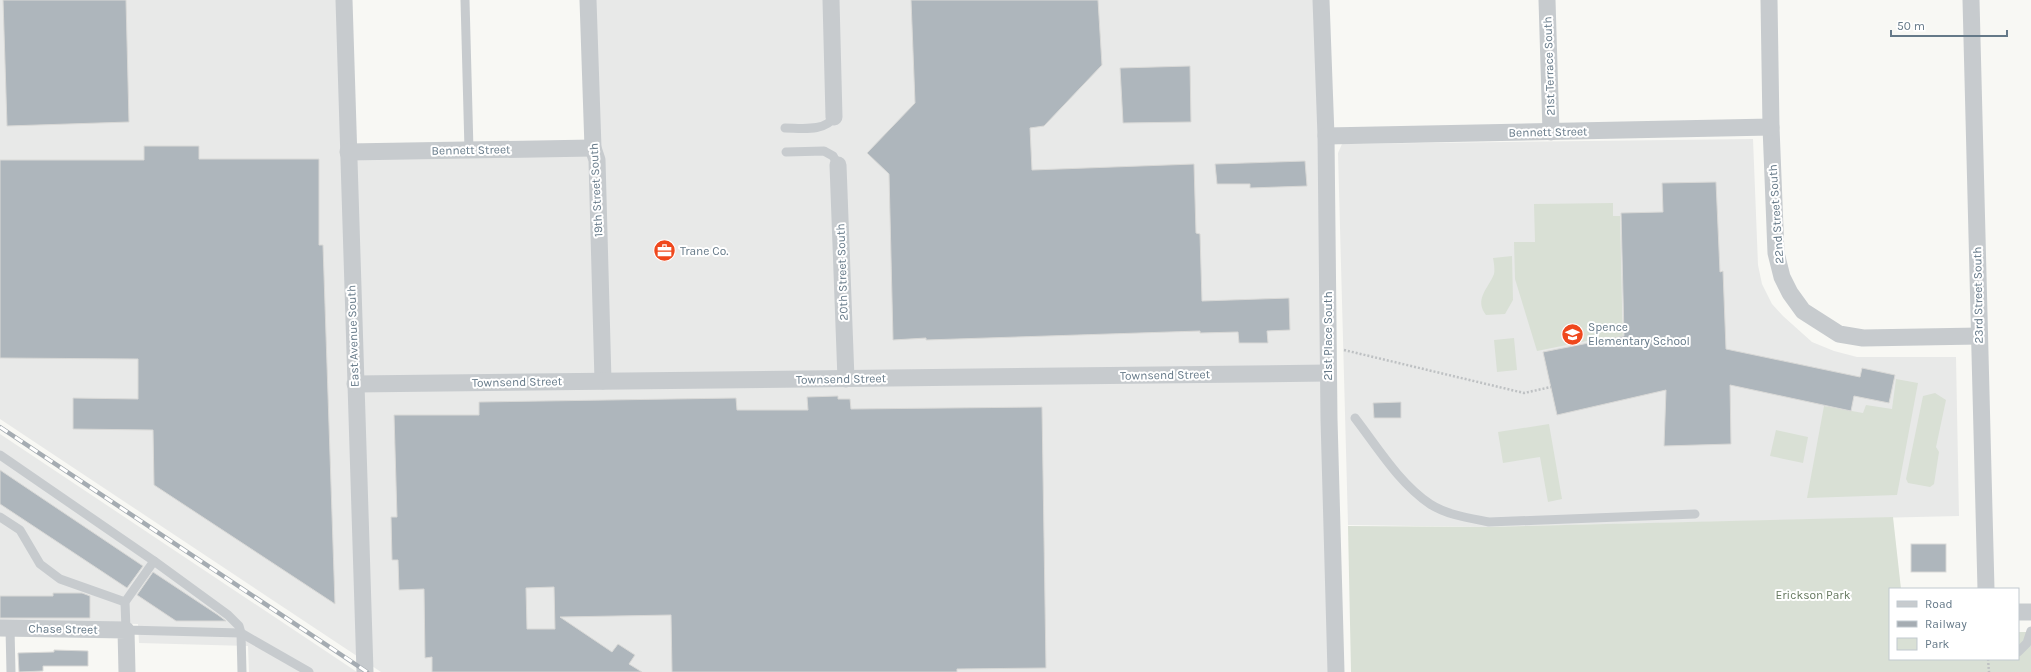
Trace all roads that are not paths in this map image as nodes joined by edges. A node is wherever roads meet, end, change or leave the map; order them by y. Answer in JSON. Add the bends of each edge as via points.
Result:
{"nodes":[{"id":1,"x":344,"y":0,"type":"edge"},
{"id":2,"x":465,"y":0,"type":"edge"},
{"id":3,"x":588,"y":0,"type":"edge"},
{"id":4,"x":831,"y":0,"type":"edge"},
{"id":5,"x":1321,"y":0,"type":"edge"},
{"id":6,"x":1547,"y":0,"type":"edge"},
{"id":7,"x":1769,"y":0,"type":"edge"},
{"id":8,"x":1971,"y":0,"type":"edge"},
{"id":9,"x":834,"y":117,"type":"joint"},
{"id":10,"x":1771,"y":127,"type":"junction"},
{"id":11,"x":785,"y":128,"type":"dead end"},
{"id":12,"x":1551,"y":132,"type":"junction"},
{"id":13,"x":1326,"y":136,"type":"junction"},
{"id":14,"x":594,"y":148,"type":"junction"},
{"id":15,"x":469,"y":150,"type":"junction"},
{"id":16,"x":348,"y":152,"type":"junction"},
{"id":17,"x":786,"y":152,"type":"dead end"},
{"id":18,"x":838,"y":165,"type":"joint"},
{"id":19,"x":1979,"y":336,"type":"junction"},
{"id":20,"x":1328,"y":373,"type":"junction"},
{"id":21,"x":846,"y":378,"type":"junction"},
{"id":22,"x":603,"y":381,"type":"junction"},
{"id":23,"x":355,"y":384,"type":"junction"},
{"id":24,"x":1355,"y":418,"type":"dead end"},
{"id":25,"x":0,"y":455,"type":"edge"},
{"id":26,"x":1695,"y":514,"type":"dead end"},
{"id":27,"x":0,"y":517,"type":"edge"},
{"id":28,"x":154,"y":561,"type":"junction"},
{"id":29,"x":1986,"y":588,"type":"edge"},
{"id":30,"x":125,"y":602,"type":"junction"},
{"id":31,"x":2019,"y":612,"type":"edge"},
{"id":32,"x":2031,"y":612,"type":"edge"},
{"id":33,"x":5,"y":628,"type":"edge"},
{"id":34,"x":126,"y":630,"type":"junction"},
{"id":35,"x":2031,"y":631,"type":"edge"},
{"id":36,"x":241,"y":633,"type":"junction"},
{"id":37,"x":2019,"y":651,"type":"edge"},
{"id":38,"x":11,"y":672,"type":"edge"},
{"id":39,"x":127,"y":672,"type":"edge"},
{"id":40,"x":242,"y":672,"type":"edge"},
{"id":41,"x":309,"y":672,"type":"edge"},
{"id":42,"x":365,"y":672,"type":"edge"},
{"id":43,"x":1336,"y":672,"type":"edge"}],
"edges":[{"from":1,"to":16,"type":"street","name":"East Avenue South"},
{"from":2,"to":15,"type":"lane"},
{"from":3,"to":14,"type":"street","name":"19th Street South"},
{"from":4,"to":9,"type":"street"},
{"from":5,"to":13,"type":"street","name":"21st Place South"},
{"from":6,"to":12,"type":"street","name":"21st Terrace South"},
{"from":7,"to":10,"type":"street","name":"22nd Street South"},
{"from":8,"to":19,"type":"street","name":"23rd Street South"},
{"from":9,"to":11,"type":"lane","via":[[824,126]]},
{"from":10,"to":12,"type":"street","name":"Bennett Street"},
{"from":10,"to":19,"type":"street","name":"22nd Street South","via":[[1776,252],[1782,277],[1804,311],[1839,334],[1863,338]]},
{"from":12,"to":13,"type":"street","name":"Bennett Street"},
{"from":13,"to":20,"type":"street","name":"21st Place South"},
{"from":14,"to":15,"type":"street","name":"Bennett Street"},
{"from":14,"to":22,"type":"street","name":"19th Street South","via":[[597,160]]},
{"from":15,"to":16,"type":"street","name":"Bennett Street"},
{"from":16,"to":23,"type":"street","name":"East Avenue South"},
{"from":17,"to":18,"type":"lane","via":[[824,151],[833,156]]},
{"from":18,"to":21,"type":"street","name":"20th Street South"},
{"from":19,"to":29,"type":"street","name":"23rd Street South"},
{"from":20,"to":21,"type":"street","name":"Townsend Street"},
{"from":20,"to":43,"type":"street","name":"21st Place South"},
{"from":21,"to":22,"type":"street","name":"Townsend Street"},
{"from":22,"to":23,"type":"street","name":"Townsend Street"},
{"from":23,"to":42,"type":"street","name":"East Avenue South"},
{"from":24,"to":26,"type":"lane","via":[[1403,481],[1431,504],[1461,516],[1489,522]]},
{"from":25,"to":28,"type":"lane"},
{"from":27,"to":30,"type":"lane","via":[[20,530],[40,564],[60,579]]},
{"from":28,"to":30,"type":"lane"},
{"from":28,"to":36,"type":"lane","via":[[228,615],[239,626]]},
{"from":30,"to":34,"type":"lane"},
{"from":31,"to":32,"type":"street"},
{"from":33,"to":34,"type":"street","name":"Chase Street"},
{"from":33,"to":38,"type":"lane"},
{"from":34,"to":36,"type":"lane"},
{"from":34,"to":39,"type":"street"},
{"from":35,"to":37,"type":"lane","via":[[2027,643]]},
{"from":36,"to":40,"type":"lane"},
{"from":36,"to":41,"type":"lane"}]}
